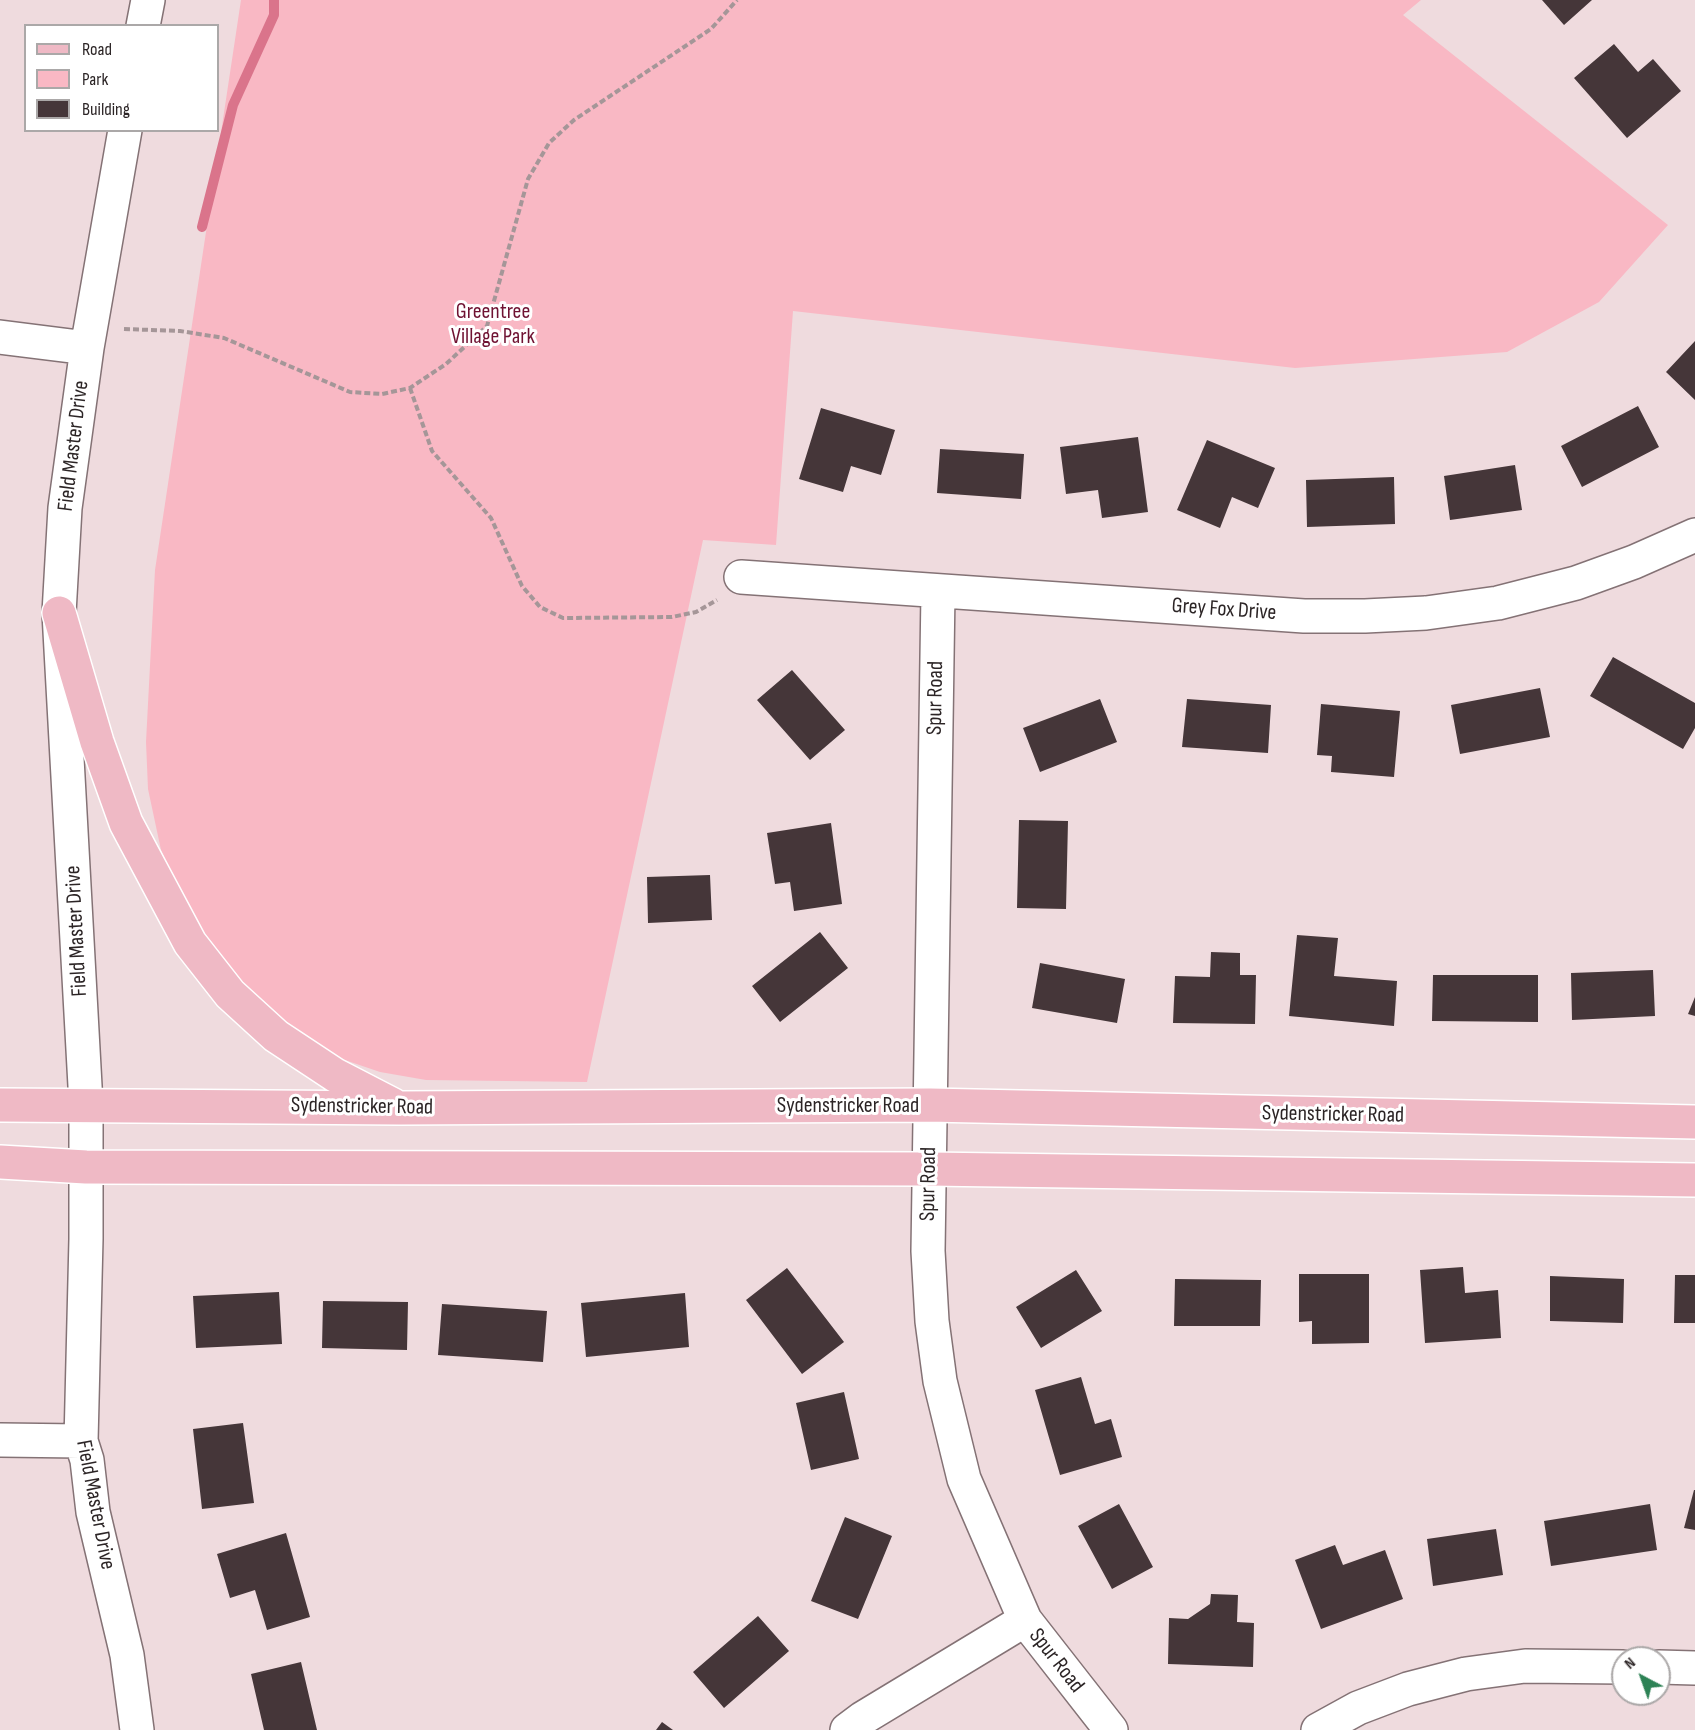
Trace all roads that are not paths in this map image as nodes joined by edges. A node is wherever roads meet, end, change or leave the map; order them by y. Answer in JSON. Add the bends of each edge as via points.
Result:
{"nodes":[{"id":1,"x":148,"y":0,"type":"edge"},
{"id":2,"x":143,"y":24,"type":"edge"},
{"id":3,"x":125,"y":132,"type":"edge"},
{"id":4,"x":0,"y":337,"type":"edge"},
{"id":5,"x":87,"y":348,"type":"junction"},
{"id":6,"x":1695,"y":535,"type":"edge"},
{"id":7,"x":741,"y":578,"type":"road end"},
{"id":8,"x":938,"y":592,"type":"junction"},
{"id":9,"x":59,"y":613,"type":"junction"},
{"id":10,"x":86,"y":1104,"type":"junction"},
{"id":11,"x":0,"y":1105,"type":"edge"},
{"id":12,"x":930,"y":1105,"type":"junction"},
{"id":13,"x":400,"y":1108,"type":"junction"},
{"id":14,"x":1695,"y":1122,"type":"edge"},
{"id":15,"x":0,"y":1162,"type":"edge"},
{"id":16,"x":86,"y":1167,"type":"junction"},
{"id":17,"x":929,"y":1169,"type":"junction"},
{"id":18,"x":1695,"y":1180,"type":"edge"},
{"id":19,"x":0,"y":1440,"type":"edge"},
{"id":20,"x":81,"y":1441,"type":"junction"},
{"id":21,"x":1025,"y":1620,"type":"junction"},
{"id":22,"x":1611,"y":1666,"type":"edge"},
{"id":23,"x":1671,"y":1667,"type":"edge"},
{"id":24,"x":1695,"y":1668,"type":"edge"},
{"id":25,"x":137,"y":1730,"type":"edge"},
{"id":26,"x":847,"y":1730,"type":"edge"},
{"id":27,"x":1111,"y":1730,"type":"edge"},
{"id":28,"x":1318,"y":1730,"type":"edge"}],
"edges":[{"from":1,"to":2,"type":"street"},
{"from":3,"to":5,"type":"street","name":"Field Master Drive"},
{"from":4,"to":5,"type":"street"},
{"from":5,"to":9,"type":"street","name":"Field Master Drive","via":[[65,508]]},
{"from":6,"to":8,"type":"street","name":"Grey Fox Drive","via":[[1576,583],[1498,603],[1425,613],[1304,616]]},
{"from":7,"to":8,"type":"street","name":"Grey Fox Drive"},
{"from":8,"to":12,"type":"street","name":"Spur Road"},
{"from":9,"to":10,"type":"street","name":"Field Master Drive"},
{"from":9,"to":13,"type":"main road","via":[[97,742],[126,823],[190,944],[230,994],[276,1036],[335,1074]]},
{"from":10,"to":11,"type":"main road","name":"Sydenstricker Road"},
{"from":10,"to":13,"type":"main road","name":"Sydenstricker Road"},
{"from":10,"to":16,"type":"street","name":"Field Master Drive"},
{"from":12,"to":13,"type":"main road","name":"Sydenstricker Road"},
{"from":12,"to":14,"type":"main road","name":"Sydenstricker Road"},
{"from":12,"to":17,"type":"street","name":"Spur Road"},
{"from":15,"to":16,"type":"main road"},
{"from":16,"to":17,"type":"main road"},
{"from":16,"to":20,"type":"street","name":"Field Master Drive"},
{"from":17,"to":18,"type":"main road"},
{"from":17,"to":21,"type":"street","name":"Spur Road","via":[[932,1321],[951,1434],[964,1479]]},
{"from":19,"to":20,"type":"street"},
{"from":20,"to":25,"type":"street","name":"Field Master Drive","via":[[93,1512],[127,1655]]},
{"from":21,"to":26,"type":"street"},
{"from":21,"to":27,"type":"street","name":"Spur Road"},
{"from":22,"to":28,"type":"street","via":[[1525,1666],[1466,1674],[1408,1689],[1358,1708]]},
{"from":23,"to":24,"type":"street"}]}
